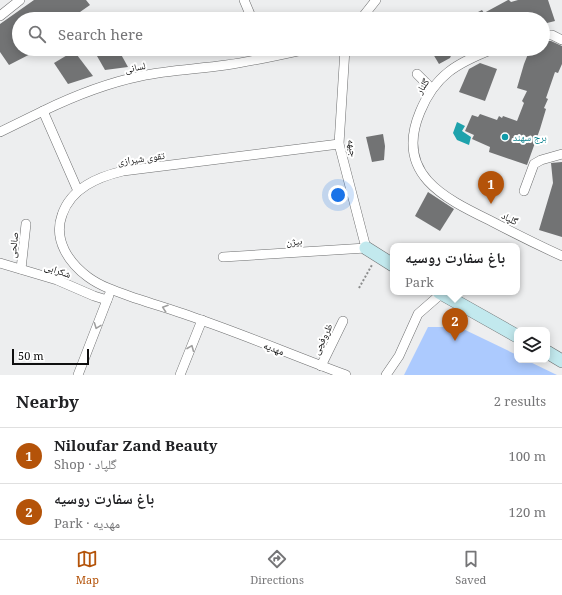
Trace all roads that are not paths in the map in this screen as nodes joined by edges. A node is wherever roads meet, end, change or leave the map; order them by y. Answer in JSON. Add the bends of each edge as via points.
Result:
{"nodes":[{"id":1,"x":20,"y":0,"type":"edge"},
{"id":2,"x":244,"y":0,"type":"edge"},
{"id":3,"x":376,"y":0,"type":"edge"},
{"id":4,"x":249,"y":12,"type":"edge"},
{"id":5,"x":367,"y":12,"type":"edge"},
{"id":6,"x":0,"y":16,"type":"edge"},
{"id":7,"x":550,"y":35,"type":"edge"},
{"id":8,"x":562,"y":40,"type":"edge"},
{"id":9,"x":257,"y":56,"type":"edge"},
{"id":10,"x":345,"y":56,"type":"edge"},
{"id":11,"x":474,"y":56,"type":"edge"},
{"id":12,"x":417,"y":74,"type":"dead end"},
{"id":13,"x":432,"y":89,"type":"junction"},
{"id":14,"x":43,"y":111,"type":"junction"},
{"id":15,"x":0,"y":132,"type":"edge"},
{"id":16,"x":339,"y":144,"type":"junction"},
{"id":17,"x":562,"y":154,"type":"edge"},
{"id":18,"x":417,"y":164,"type":"joint"},
{"id":19,"x":78,"y":191,"type":"junction"},
{"id":20,"x":524,"y":191,"type":"dead end"},
{"id":21,"x":26,"y":224,"type":"dead end"},
{"id":22,"x":366,"y":248,"type":"junction"},
{"id":23,"x":562,"y":256,"type":"edge"},
{"id":24,"x":223,"y":257,"type":"dead end"},
{"id":25,"x":0,"y":263,"type":"edge"},
{"id":26,"x":390,"y":263,"type":"edge"},
{"id":27,"x":21,"y":269,"type":"junction"},
{"id":28,"x":111,"y":290,"type":"junction"},
{"id":29,"x":439,"y":295,"type":"edge"},
{"id":30,"x":445,"y":295,"type":"edge"},
{"id":31,"x":107,"y":300,"type":"junction"},
{"id":32,"x":202,"y":320,"type":"junction"},
{"id":33,"x":343,"y":321,"type":"dead end"},
{"id":34,"x":514,"y":334,"type":"edge"},
{"id":35,"x":550,"y":354,"type":"edge"},
{"id":36,"x":562,"y":361,"type":"edge"},
{"id":37,"x":321,"y":366,"type":"junction"},
{"id":38,"x":78,"y":375,"type":"edge"},
{"id":39,"x":180,"y":375,"type":"edge"},
{"id":40,"x":346,"y":375,"type":"edge"},
{"id":41,"x":386,"y":375,"type":"edge"}],
"edges":[{"from":1,"to":6,"type":"street"},
{"from":2,"to":4,"type":"street"},
{"from":3,"to":5,"type":"street"},
{"from":7,"to":8,"type":"street"},
{"from":9,"to":14,"type":"street","name":"لسانی","via":[[226,65],[141,76],[73,97]]},
{"from":10,"to":16,"type":"street","name":"جبهه"},
{"from":11,"to":13,"type":"street","name":"گلنار","via":[[443,76]]},
{"from":12,"to":13,"type":"street"},
{"from":13,"to":18,"type":"street","name":"گلنار","via":[[412,134],[413,155]]},
{"from":14,"to":15,"type":"street","name":"لسانی"},
{"from":14,"to":19,"type":"street"},
{"from":16,"to":19,"type":"street","name":"تقوی شیرازی","via":[[123,171],[96,180]]},
{"from":16,"to":22,"type":"street","name":"جبهه"},
{"from":17,"to":20,"type":"street","via":[[534,164]]},
{"from":18,"to":23,"type":"street","name":"گلپاد","via":[[433,187],[453,201]]},
{"from":19,"to":28,"type":"street","name":"تقوی شیرازی","via":[[63,211],[59,225],[61,241],[67,256],[77,267],[89,278]]},
{"from":21,"to":27,"type":"street","name":"صالحی"},
{"from":22,"to":24,"type":"street","name":"بیژن"},
{"from":22,"to":26,"type":"street"},
{"from":25,"to":27,"type":"street","name":"شکرابی"},
{"from":27,"to":31,"type":"street","name":"شکرابی"},
{"from":28,"to":31,"type":"street"},
{"from":32,"to":28,"type":"street","name":"مهدیه","one_way":true},
{"from":29,"to":41,"type":"street","via":[[418,314],[399,356]]},
{"from":30,"to":34,"type":"street"},
{"from":31,"to":38,"type":"street","one_way":true},
{"from":32,"to":37,"type":"street","name":"مهدیه"},
{"from":39,"to":32,"type":"street","one_way":true},
{"from":33,"to":37,"type":"street","name":"ظروفچی"},
{"from":35,"to":36,"type":"street"},
{"from":37,"to":40,"type":"street","name":"مهدیه"}]}
